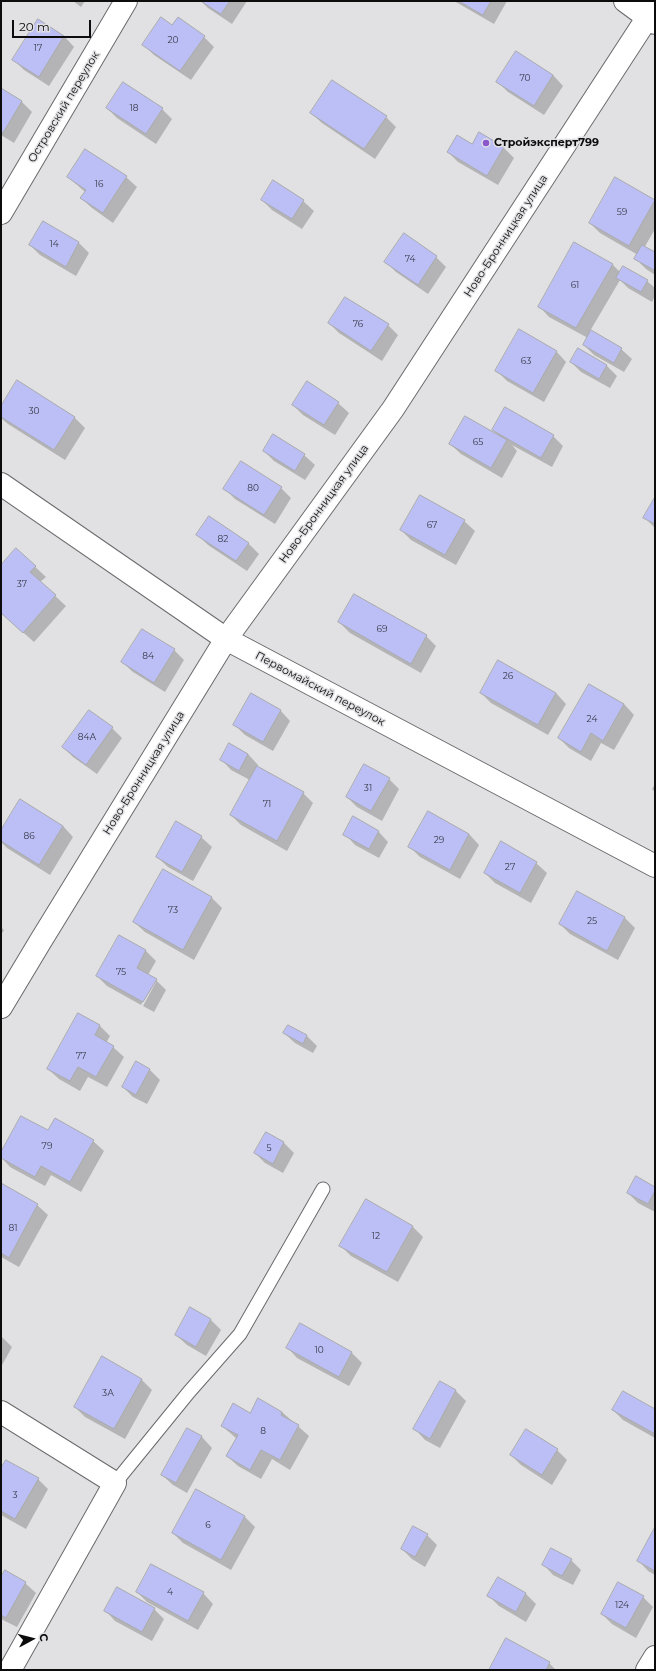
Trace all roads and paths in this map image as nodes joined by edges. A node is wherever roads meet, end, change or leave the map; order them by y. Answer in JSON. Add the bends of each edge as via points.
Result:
{"nodes":[{"id":1,"x":126,"y":1,"type":"edge"},
{"id":2,"x":625,"y":1,"type":"edge"},
{"id":3,"x":652,"y":16,"type":"edge"},
{"id":4,"x":1,"y":213,"type":"edge"},
{"id":5,"x":1,"y":484,"type":"edge"},
{"id":6,"x":226,"y":639,"type":"junction"},
{"id":7,"x":655,"y":866,"type":"edge"},
{"id":8,"x":1,"y":1007,"type":"edge"},
{"id":9,"x":323,"y":1189,"type":"dead end"},
{"id":10,"x":1,"y":1412,"type":"edge"},
{"id":11,"x":115,"y":1483,"type":"junction"},
{"id":12,"x":655,"y":1657,"type":"edge"},
{"id":13,"x":10,"y":1670,"type":"edge"},
{"id":14,"x":647,"y":1670,"type":"edge"}],
"edges":[{"from":1,"to":4,"type":"street","name":"Островский переулок"},
{"from":2,"to":3,"type":"street"},
{"from":3,"to":6,"type":"street","name":"Ново-Бронницкая улица","via":[[393,409]]},
{"from":5,"to":6,"type":"street","name":"Первомайский переулок"},
{"from":6,"to":7,"type":"street","name":"Первомайский переулок"},
{"from":6,"to":8,"type":"street","name":"Ново-Бронницкая улица"},
{"from":9,"to":11,"type":"lane","via":[[240,1334]]},
{"from":10,"to":11,"type":"street"},
{"from":11,"to":13,"type":"street"},
{"from":12,"to":14,"type":"street"}]}
